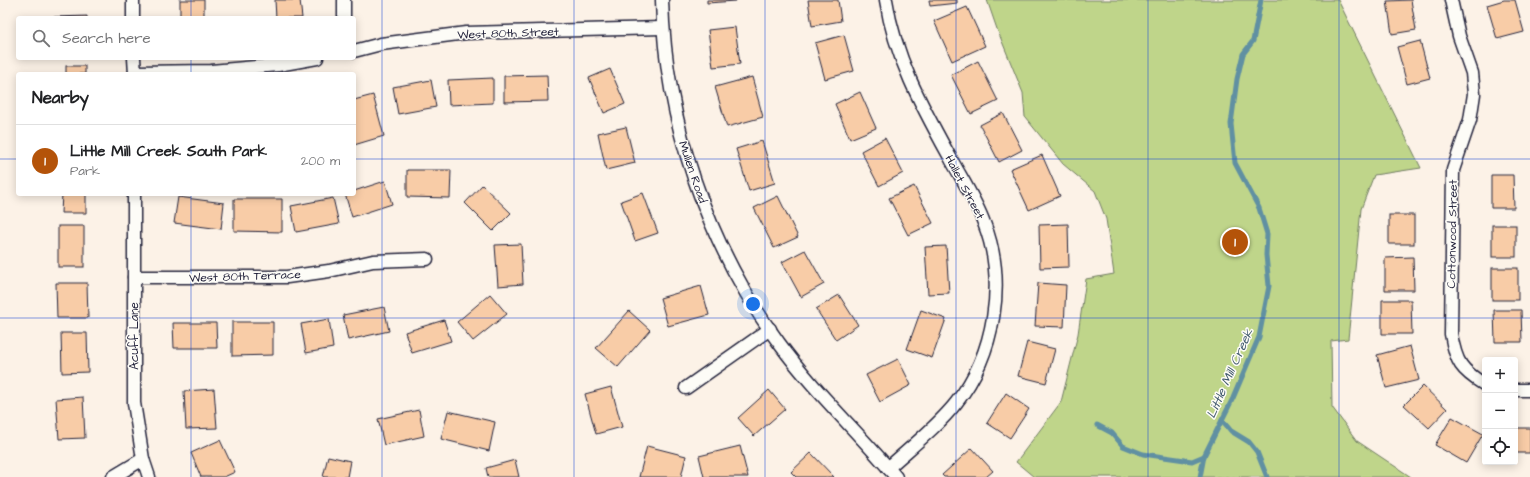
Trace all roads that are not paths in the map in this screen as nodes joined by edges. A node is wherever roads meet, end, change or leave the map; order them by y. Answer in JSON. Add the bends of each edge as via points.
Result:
{"nodes":[{"id":1,"x":133,"y":0,"type":"edge"},
{"id":2,"x":344,"y":0,"type":"edge"},
{"id":3,"x":662,"y":0,"type":"edge"},
{"id":4,"x":886,"y":0,"type":"edge"},
{"id":5,"x":1451,"y":0,"type":"edge"},
{"id":6,"x":134,"y":16,"type":"edge"},
{"id":7,"x":344,"y":16,"type":"edge"},
{"id":8,"x":662,"y":28,"type":"junction"},
{"id":9,"x":356,"y":50,"type":"edge"},
{"id":10,"x":134,"y":60,"type":"edge"},
{"id":11,"x":306,"y":60,"type":"edge"},
{"id":12,"x":135,"y":72,"type":"edge"},
{"id":13,"x":173,"y":72,"type":"edge"},
{"id":14,"x":134,"y":196,"type":"edge"},
{"id":15,"x":427,"y":259,"type":"dead end"},
{"id":16,"x":134,"y":277,"type":"junction"},
{"id":17,"x":770,"y":329,"type":"junction"},
{"id":18,"x":1482,"y":383,"type":"edge"},
{"id":19,"x":686,"y":388,"type":"dead end"},
{"id":20,"x":1518,"y":390,"type":"edge"},
{"id":21,"x":1530,"y":390,"type":"edge"},
{"id":22,"x":143,"y":459,"type":"junction"},
{"id":23,"x":888,"y":468,"type":"junction"},
{"id":24,"x":113,"y":477,"type":"edge"},
{"id":25,"x":149,"y":477,"type":"edge"},
{"id":26,"x":896,"y":477,"type":"edge"}],
"edges":[{"from":1,"to":6,"type":"street"},
{"from":2,"to":7,"type":"street"},
{"from":3,"to":8,"type":"street","name":"Mullen Road"},
{"from":4,"to":23,"type":"street","name":"Hallet Street","via":[[901,59],[922,107],[974,200],[984,224],[992,253],[995,288],[994,311],[988,340],[966,388],[945,416]]},
{"from":5,"to":18,"type":"street","name":"Cottonwood Street","via":[[1459,36],[1472,73],[1474,94],[1470,120],[1453,170],[1451,334],[1454,353],[1467,374]]},
{"from":8,"to":9,"type":"street","name":"West 80th Street","via":[[466,34],[381,44]]},
{"from":8,"to":17,"type":"street","name":"Mullen Road","via":[[668,76],[682,137],[700,195],[723,250]]},
{"from":10,"to":12,"type":"street"},
{"from":11,"to":13,"type":"street","via":[[278,65]]},
{"from":14,"to":16,"type":"street","name":"Acuff Lane"},
{"from":15,"to":16,"type":"street","name":"West 80th Terrace","via":[[373,261],[287,277]]},
{"from":16,"to":22,"type":"street","name":"Acuff Lane","via":[[134,403]]},
{"from":17,"to":19,"type":"street"},
{"from":17,"to":23,"type":"street","name":"Mullen Road","via":[[830,404]]},
{"from":20,"to":21,"type":"street"},
{"from":22,"to":24,"type":"street"},
{"from":22,"to":25,"type":"street","name":"Acuff Lane"},
{"from":23,"to":26,"type":"street","name":"Mullen Road"}]}
